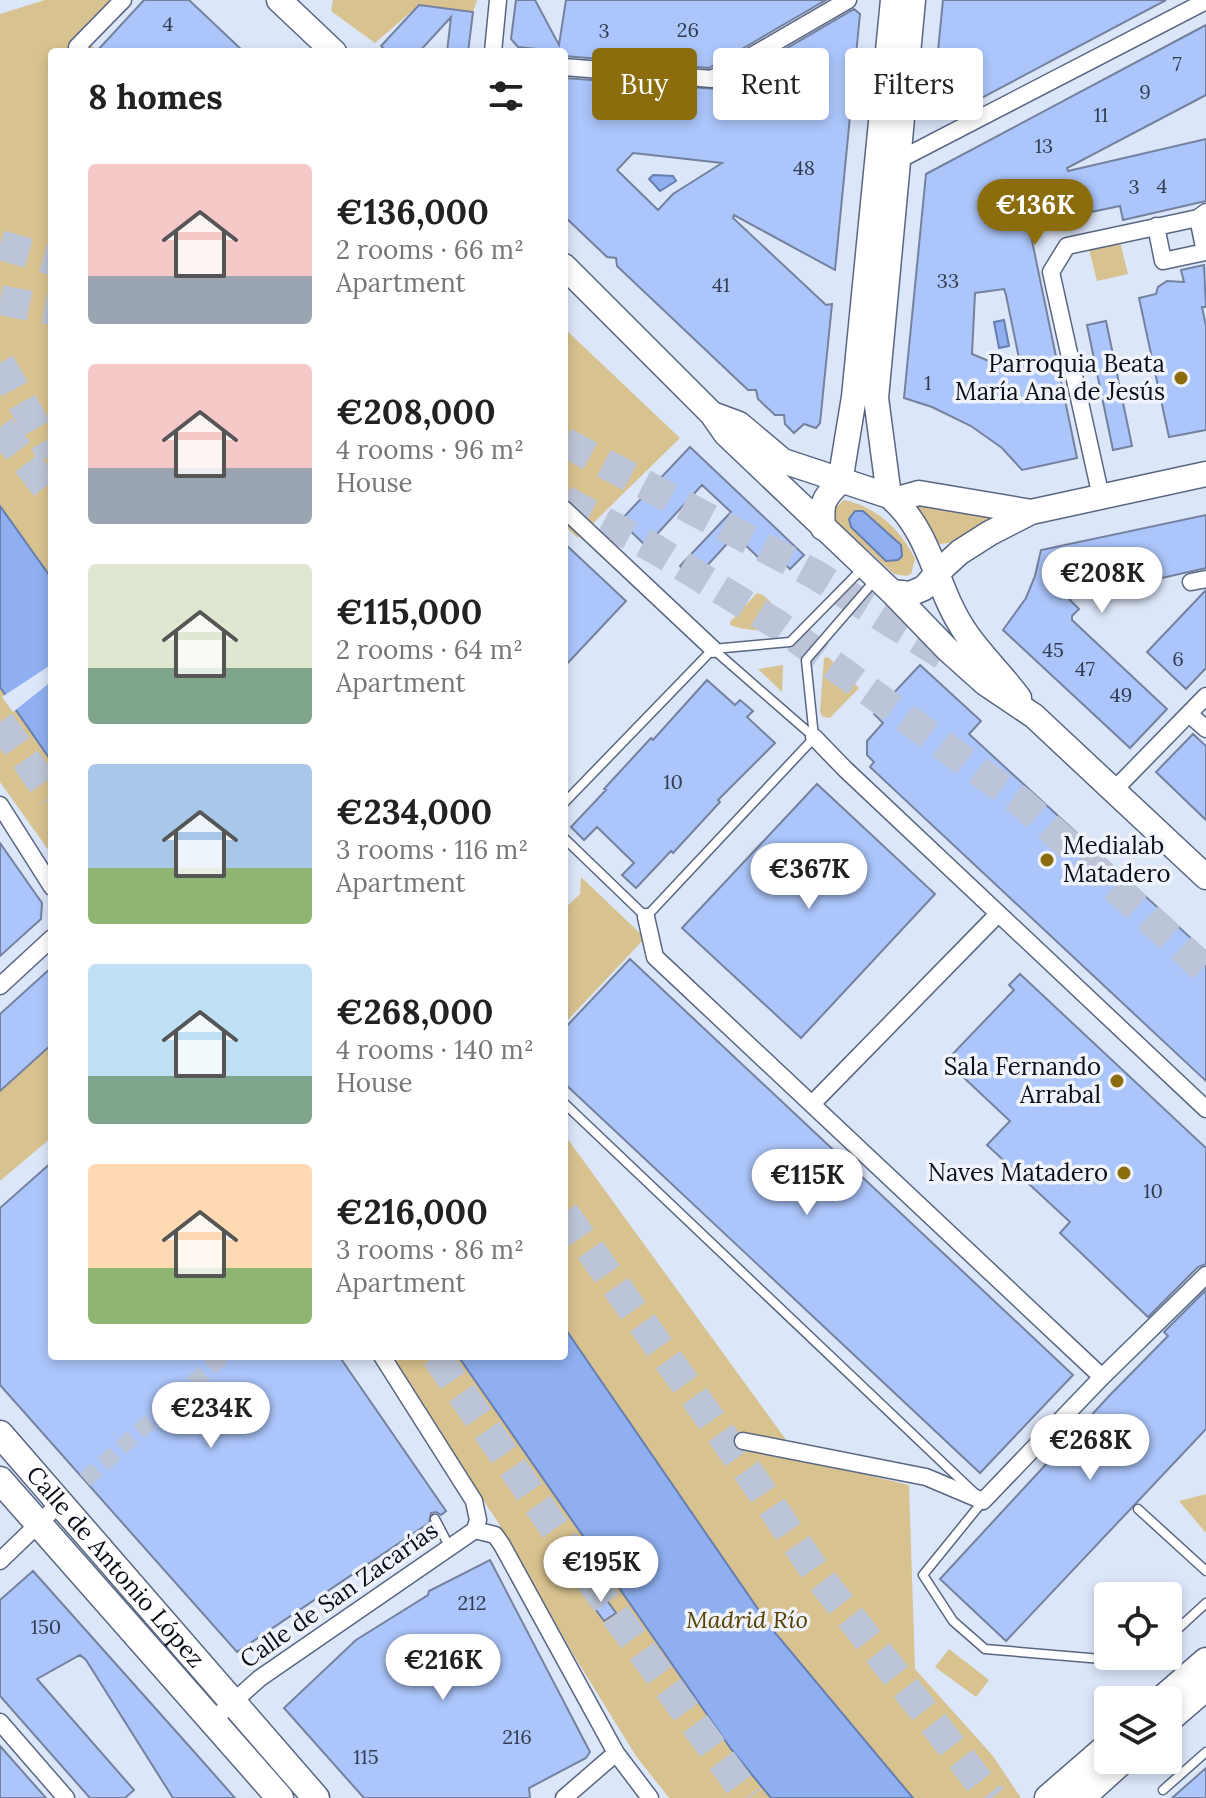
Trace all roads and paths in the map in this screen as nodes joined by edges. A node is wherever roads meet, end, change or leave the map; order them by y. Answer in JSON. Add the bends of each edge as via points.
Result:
{"nodes":[{"id":1,"x":123,"y":0,"type":"edge"},
{"id":2,"x":279,"y":0,"type":"edge"},
{"id":3,"x":498,"y":0,"type":"edge"},
{"id":4,"x":848,"y":0,"type":"edge"},
{"id":5,"x":893,"y":0,"type":"edge"},
{"id":6,"x":913,"y":0,"type":"edge"},
{"id":7,"x":1206,"y":1,"type":"edge"},
{"id":8,"x":78,"y":48,"type":"edge"},
{"id":9,"x":330,"y":48,"type":"edge"},
{"id":10,"x":493,"y":48,"type":"edge"},
{"id":11,"x":568,"y":67,"type":"edge"},
{"id":12,"x":897,"y":159,"type":"junction"},
{"id":13,"x":874,"y":187,"type":"junction"},
{"id":14,"x":1202,"y":215,"type":"edge"},
{"id":15,"x":1156,"y":226,"type":"junction"},
{"id":16,"x":1205,"y":252,"type":"edge"},
{"id":17,"x":568,"y":270,"type":"edge"},
{"id":18,"x":712,"y":414,"type":"junction"},
{"id":19,"x":1206,"y":474,"type":"edge"},
{"id":20,"x":840,"y":482,"type":"junction"},
{"id":21,"x":1101,"y":497,"type":"junction"},
{"id":22,"x":892,"y":498,"type":"junction"},
{"id":23,"x":1031,"y":512,"type":"junction"},
{"id":24,"x":568,"y":513,"type":"edge"},
{"id":25,"x":823,"y":528,"type":"junction"},
{"id":26,"x":937,"y":573,"type":"junction"},
{"id":27,"x":878,"y":580,"type":"junction"},
{"id":28,"x":713,"y":649,"type":"junction"},
{"id":29,"x":1206,"y":696,"type":"edge"},
{"id":30,"x":1189,"y":714,"type":"junction"},
{"id":31,"x":1034,"y":716,"type":"junction"},
{"id":32,"x":1206,"y":729,"type":"edge"},
{"id":33,"x":814,"y":737,"type":"junction"},
{"id":34,"x":1114,"y":790,"type":"junction"},
{"id":35,"x":568,"y":799,"type":"edge"},
{"id":36,"x":0,"y":805,"type":"edge"},
{"id":37,"x":568,"y":842,"type":"edge"},
{"id":38,"x":1206,"y":877,"type":"edge"},
{"id":39,"x":48,"y":881,"type":"edge"},
{"id":40,"x":998,"y":914,"type":"junction"},
{"id":41,"x":646,"y":917,"type":"junction"},
{"id":42,"x":48,"y":942,"type":"edge"},
{"id":43,"x":0,"y":986,"type":"edge"},
{"id":44,"x":812,"y":1104,"type":"junction"},
{"id":45,"x":568,"y":1107,"type":"edge"},
{"id":46,"x":1206,"y":1109,"type":"edge"},
{"id":47,"x":1206,"y":1275,"type":"edge"},
{"id":48,"x":385,"y":1360,"type":"edge"},
{"id":49,"x":1102,"y":1377,"type":"junction"},
{"id":50,"x":0,"y":1434,"type":"edge"},
{"id":51,"x":743,"y":1441,"type":"dead end"},
{"id":52,"x":0,"y":1480,"type":"edge"},
{"id":53,"x":983,"y":1501,"type":"junction"},
{"id":54,"x":60,"y":1503,"type":"junction"},
{"id":55,"x":1138,"y":1509,"type":"dead end"},
{"id":56,"x":435,"y":1519,"type":"dead end"},
{"id":57,"x":39,"y":1524,"type":"junction"},
{"id":58,"x":471,"y":1532,"type":"junction"},
{"id":59,"x":449,"y":1546,"type":"junction"},
{"id":60,"x":0,"y":1561,"type":"edge"},
{"id":61,"x":1206,"y":1571,"type":"edge"},
{"id":62,"x":1206,"y":1603,"type":"edge"},
{"id":63,"x":1182,"y":1625,"type":"edge"},
{"id":64,"x":1094,"y":1658,"type":"edge"},
{"id":65,"x":1206,"y":1661,"type":"edge"},
{"id":66,"x":1177,"y":1686,"type":"edge"},
{"id":67,"x":1206,"y":1687,"type":"edge"},
{"id":68,"x":232,"y":1701,"type":"junction"},
{"id":69,"x":1182,"y":1708,"type":"edge"},
{"id":70,"x":213,"y":1720,"type":"junction"},
{"id":71,"x":0,"y":1722,"type":"edge"},
{"id":72,"x":1206,"y":1752,"type":"edge"},
{"id":73,"x":616,"y":1753,"type":"junction"},
{"id":74,"x":1094,"y":1767,"type":"edge"},
{"id":75,"x":1102,"y":1774,"type":"edge"},
{"id":76,"x":1079,"y":1789,"type":"edge"},
{"id":77,"x":1163,"y":1790,"type":"dead end"},
{"id":78,"x":268,"y":1794,"type":"edge"},
{"id":79,"x":66,"y":1798,"type":"edge"},
{"id":80,"x":316,"y":1798,"type":"edge"},
{"id":81,"x":564,"y":1798,"type":"edge"},
{"id":82,"x":650,"y":1798,"type":"edge"},
{"id":83,"x":1048,"y":1798,"type":"edge"}],
"edges":[{"from":1,"to":8,"type":"street"},
{"from":2,"to":9,"type":"street"},
{"from":3,"to":10,"type":"street"},
{"from":4,"to":11,"type":"street","via":[[712,79]]},
{"from":5,"to":13,"type":"street"},
{"from":6,"to":12,"type":"street"},
{"from":7,"to":12,"type":"street"},
{"from":12,"to":13,"type":"street"},
{"from":12,"to":22,"type":"street","via":[[876,398]]},
{"from":13,"to":20,"type":"street","via":[[854,397]]},
{"from":14,"to":15,"type":"street"},
{"from":14,"to":16,"type":"street"},
{"from":15,"to":16,"type":"street","via":[[1163,261]]},
{"from":15,"to":21,"type":"street","via":[[1067,246],[1051,272]]},
{"from":17,"to":18,"type":"street"},
{"from":18,"to":20,"type":"street","via":[[739,424],[783,461]]},
{"from":18,"to":25,"type":"street"},
{"from":19,"to":21,"type":"street"},
{"from":20,"to":22,"type":"street"},
{"from":20,"to":25,"type":"street","via":[[821,506]]},
{"from":21,"to":23,"type":"street"},
{"from":22,"to":23,"type":"street","via":[[919,493]]},
{"from":22,"to":26,"type":"street","via":[[924,540]]},
{"from":23,"to":26,"type":"street","via":[[960,552]]},
{"from":24,"to":28,"type":"street"},
{"from":25,"to":27,"type":"street"},
{"from":26,"to":27,"type":"street","via":[[910,594]]},
{"from":26,"to":31,"type":"street","via":[[964,631]]},
{"from":27,"to":28,"type":"lane","via":[[790,642]]},
{"from":27,"to":31,"type":"street","via":[[985,683]]},
{"from":27,"to":33,"type":"lane","via":[[806,660]]},
{"from":28,"to":33,"type":"lane"},
{"from":28,"to":35,"type":"lane"},
{"from":29,"to":30,"type":"street"},
{"from":30,"to":32,"type":"street"},
{"from":30,"to":34,"type":"street"},
{"from":31,"to":34,"type":"street"},
{"from":33,"to":40,"type":"street"},
{"from":33,"to":41,"type":"lane"},
{"from":34,"to":38,"type":"street"},
{"from":36,"to":39,"type":"street"},
{"from":37,"to":41,"type":"lane"},
{"from":40,"to":44,"type":"street"},
{"from":40,"to":46,"type":"street"},
{"from":41,"to":44,"type":"street","via":[[655,957]]},
{"from":42,"to":43,"type":"street"},
{"from":44,"to":49,"type":"street"},
{"from":45,"to":53,"type":"lane"},
{"from":47,"to":49,"type":"street"},
{"from":48,"to":58,"type":"street","via":[[474,1501],[478,1510]]},
{"from":49,"to":53,"type":"street"},
{"from":50,"to":54,"type":"main road","name":"Calle de Antonio López"},
{"from":51,"to":53,"type":"street","via":[[926,1477]]},
{"from":52,"to":57,"type":"main road","name":"Calle de Antonio López"},
{"from":53,"to":64,"type":"lane","via":[[923,1575],[953,1621],[985,1649]]},
{"from":54,"to":57,"type":"street"},
{"from":54,"to":68,"type":"main road","name":"Calle de Antonio López"},
{"from":55,"to":61,"type":"lane"},
{"from":56,"to":59,"type":"lane"},
{"from":57,"to":60,"type":"street"},
{"from":57,"to":70,"type":"main road","name":"Calle de Antonio López"},
{"from":58,"to":59,"type":"street","name":"Calle de San Zacarías"},
{"from":58,"to":73,"type":"street","via":[[495,1535],[502,1545]]},
{"from":59,"to":68,"type":"street","name":"Calle de San Zacarías"},
{"from":62,"to":63,"type":"lane"},
{"from":65,"to":66,"type":"main road"},
{"from":67,"to":69,"type":"main road"},
{"from":68,"to":70,"type":"street"},
{"from":68,"to":80,"type":"main road","name":"Calle de Antonio López"},
{"from":70,"to":78,"type":"main road","name":"Calle de Antonio López"},
{"from":71,"to":79,"type":"street"},
{"from":72,"to":77,"type":"lane"},
{"from":73,"to":81,"type":"street"},
{"from":73,"to":82,"type":"street"},
{"from":74,"to":76,"type":"main road"},
{"from":75,"to":76,"type":"main road"},
{"from":76,"to":83,"type":"main road"}]}
